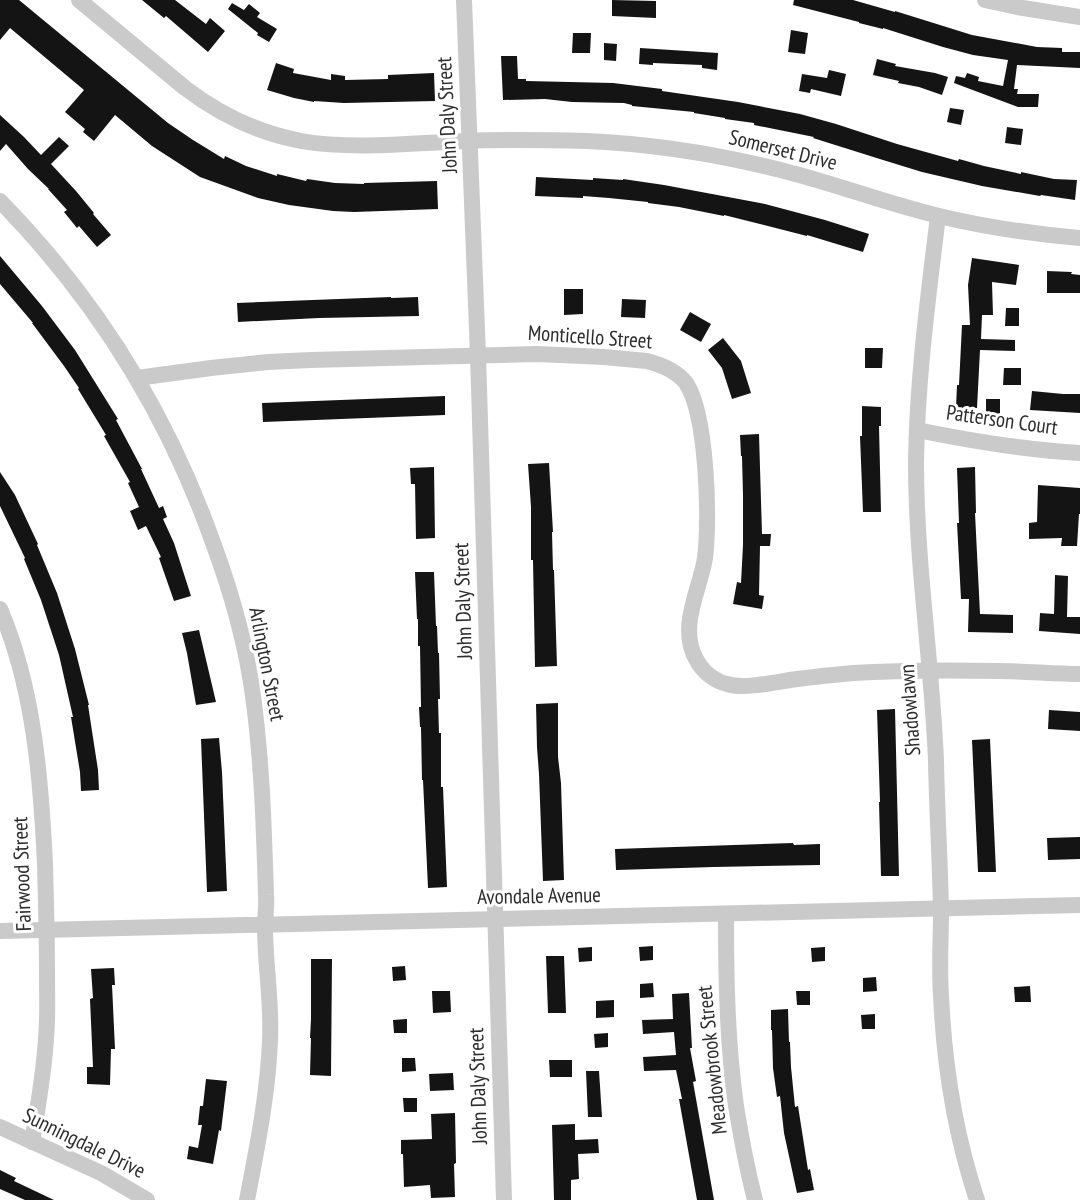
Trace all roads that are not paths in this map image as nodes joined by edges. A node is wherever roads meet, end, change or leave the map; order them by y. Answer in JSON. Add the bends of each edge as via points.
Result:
{"nodes":[{"id":1,"x":79,"y":0,"type":"edge"},
{"id":2,"x":464,"y":0,"type":"edge"},
{"id":3,"x":985,"y":0,"type":"edge"},
{"id":4,"x":1080,"y":17,"type":"edge"},
{"id":5,"x":470,"y":140,"type":"junction"},
{"id":6,"x":0,"y":201,"type":"edge"},
{"id":7,"x":938,"y":216,"type":"junction"},
{"id":8,"x":1080,"y":238,"type":"edge"},
{"id":9,"x":478,"y":355,"type":"junction"},
{"id":10,"x":137,"y":378,"type":"junction"},
{"id":11,"x":917,"y":430,"type":"junction"},
{"id":12,"x":1080,"y":453,"type":"edge"},
{"id":13,"x":0,"y":609,"type":"edge"},
{"id":14,"x":930,"y":670,"type":"junction"},
{"id":15,"x":1080,"y":674,"type":"edge"},
{"id":16,"x":1080,"y":905,"type":"edge"},
{"id":17,"x":941,"y":908,"type":"junction"},
{"id":18,"x":726,"y":914,"type":"junction"},
{"id":19,"x":495,"y":919,"type":"junction"},
{"id":20,"x":265,"y":926,"type":"junction"},
{"id":21,"x":47,"y":930,"type":"junction"},
{"id":22,"x":0,"y":931,"type":"edge"},
{"id":23,"x":0,"y":1127,"type":"edge"},
{"id":24,"x":32,"y":1142,"type":"junction"},
{"id":25,"x":147,"y":1200,"type":"edge"},
{"id":26,"x":247,"y":1200,"type":"edge"},
{"id":27,"x":504,"y":1200,"type":"edge"},
{"id":28,"x":755,"y":1200,"type":"edge"},
{"id":29,"x":977,"y":1200,"type":"edge"}],
"edges":[{"from":1,"to":5,"type":"street","name":"Somerset Drive","via":[[201,100],[274,134],[322,144]]},
{"from":2,"to":5,"type":"street","name":"John Daly Street"},
{"from":3,"to":4,"type":"street"},
{"from":5,"to":7,"type":"street","name":"Somerset Drive","via":[[589,141],[696,153],[787,172]]},
{"from":5,"to":9,"type":"street","name":"John Daly Street"},
{"from":6,"to":10,"type":"street","name":"Arlington Street","via":[[68,277]]},
{"from":7,"to":8,"type":"street","name":"Somerset Drive"},
{"from":7,"to":11,"type":"street","name":"Shadowlawn"},
{"from":9,"to":10,"type":"street","name":"Monticello Street","via":[[268,362]]},
{"from":9,"to":14,"type":"street","name":"Monticello Street","via":[[566,355],[647,362],[668,369],[685,382],[701,431],[707,504],[705,558],[689,638],[697,661],[711,677],[728,685],[749,685],[851,673]]},
{"from":9,"to":19,"type":"street","name":"John Daly Street"},
{"from":10,"to":20,"type":"street","name":"Arlington Street","via":[[169,436],[200,506],[222,566],[242,640],[259,750]]},
{"from":11,"to":12,"type":"street","name":"Patterson Court","via":[[975,442]]},
{"from":11,"to":14,"type":"street","name":"Shadowlawn","via":[[919,542]]},
{"from":13,"to":21,"type":"street","name":"Fairwood Street","via":[[20,671],[36,746]]},
{"from":14,"to":15,"type":"street"},
{"from":14,"to":17,"type":"street","name":"Shadowlawn"},
{"from":16,"to":17,"type":"street","name":"Avondale Avenue"},
{"from":17,"to":18,"type":"street","name":"Avondale Avenue"},
{"from":17,"to":29,"type":"street","name":"Shadowlawn","via":[[940,992],[949,1084]]},
{"from":18,"to":19,"type":"street","name":"Avondale Avenue"},
{"from":18,"to":28,"type":"street","name":"Meadowbrook Street","via":[[726,978],[736,1105]]},
{"from":19,"to":20,"type":"street","name":"Avondale Avenue"},
{"from":19,"to":27,"type":"street","name":"John Daly Street"},
{"from":20,"to":21,"type":"street","name":"Avondale Avenue"},
{"from":20,"to":26,"type":"street","name":"Arlington Street","via":[[270,1040]]},
{"from":21,"to":22,"type":"street","name":"Avondale Avenue"},
{"from":21,"to":24,"type":"street","name":"Fairwood Street","via":[[46,1036]]},
{"from":23,"to":24,"type":"street","name":"Sunningdale Drive"},
{"from":24,"to":25,"type":"street","name":"Sunningdale Drive","via":[[101,1173]]}]}
